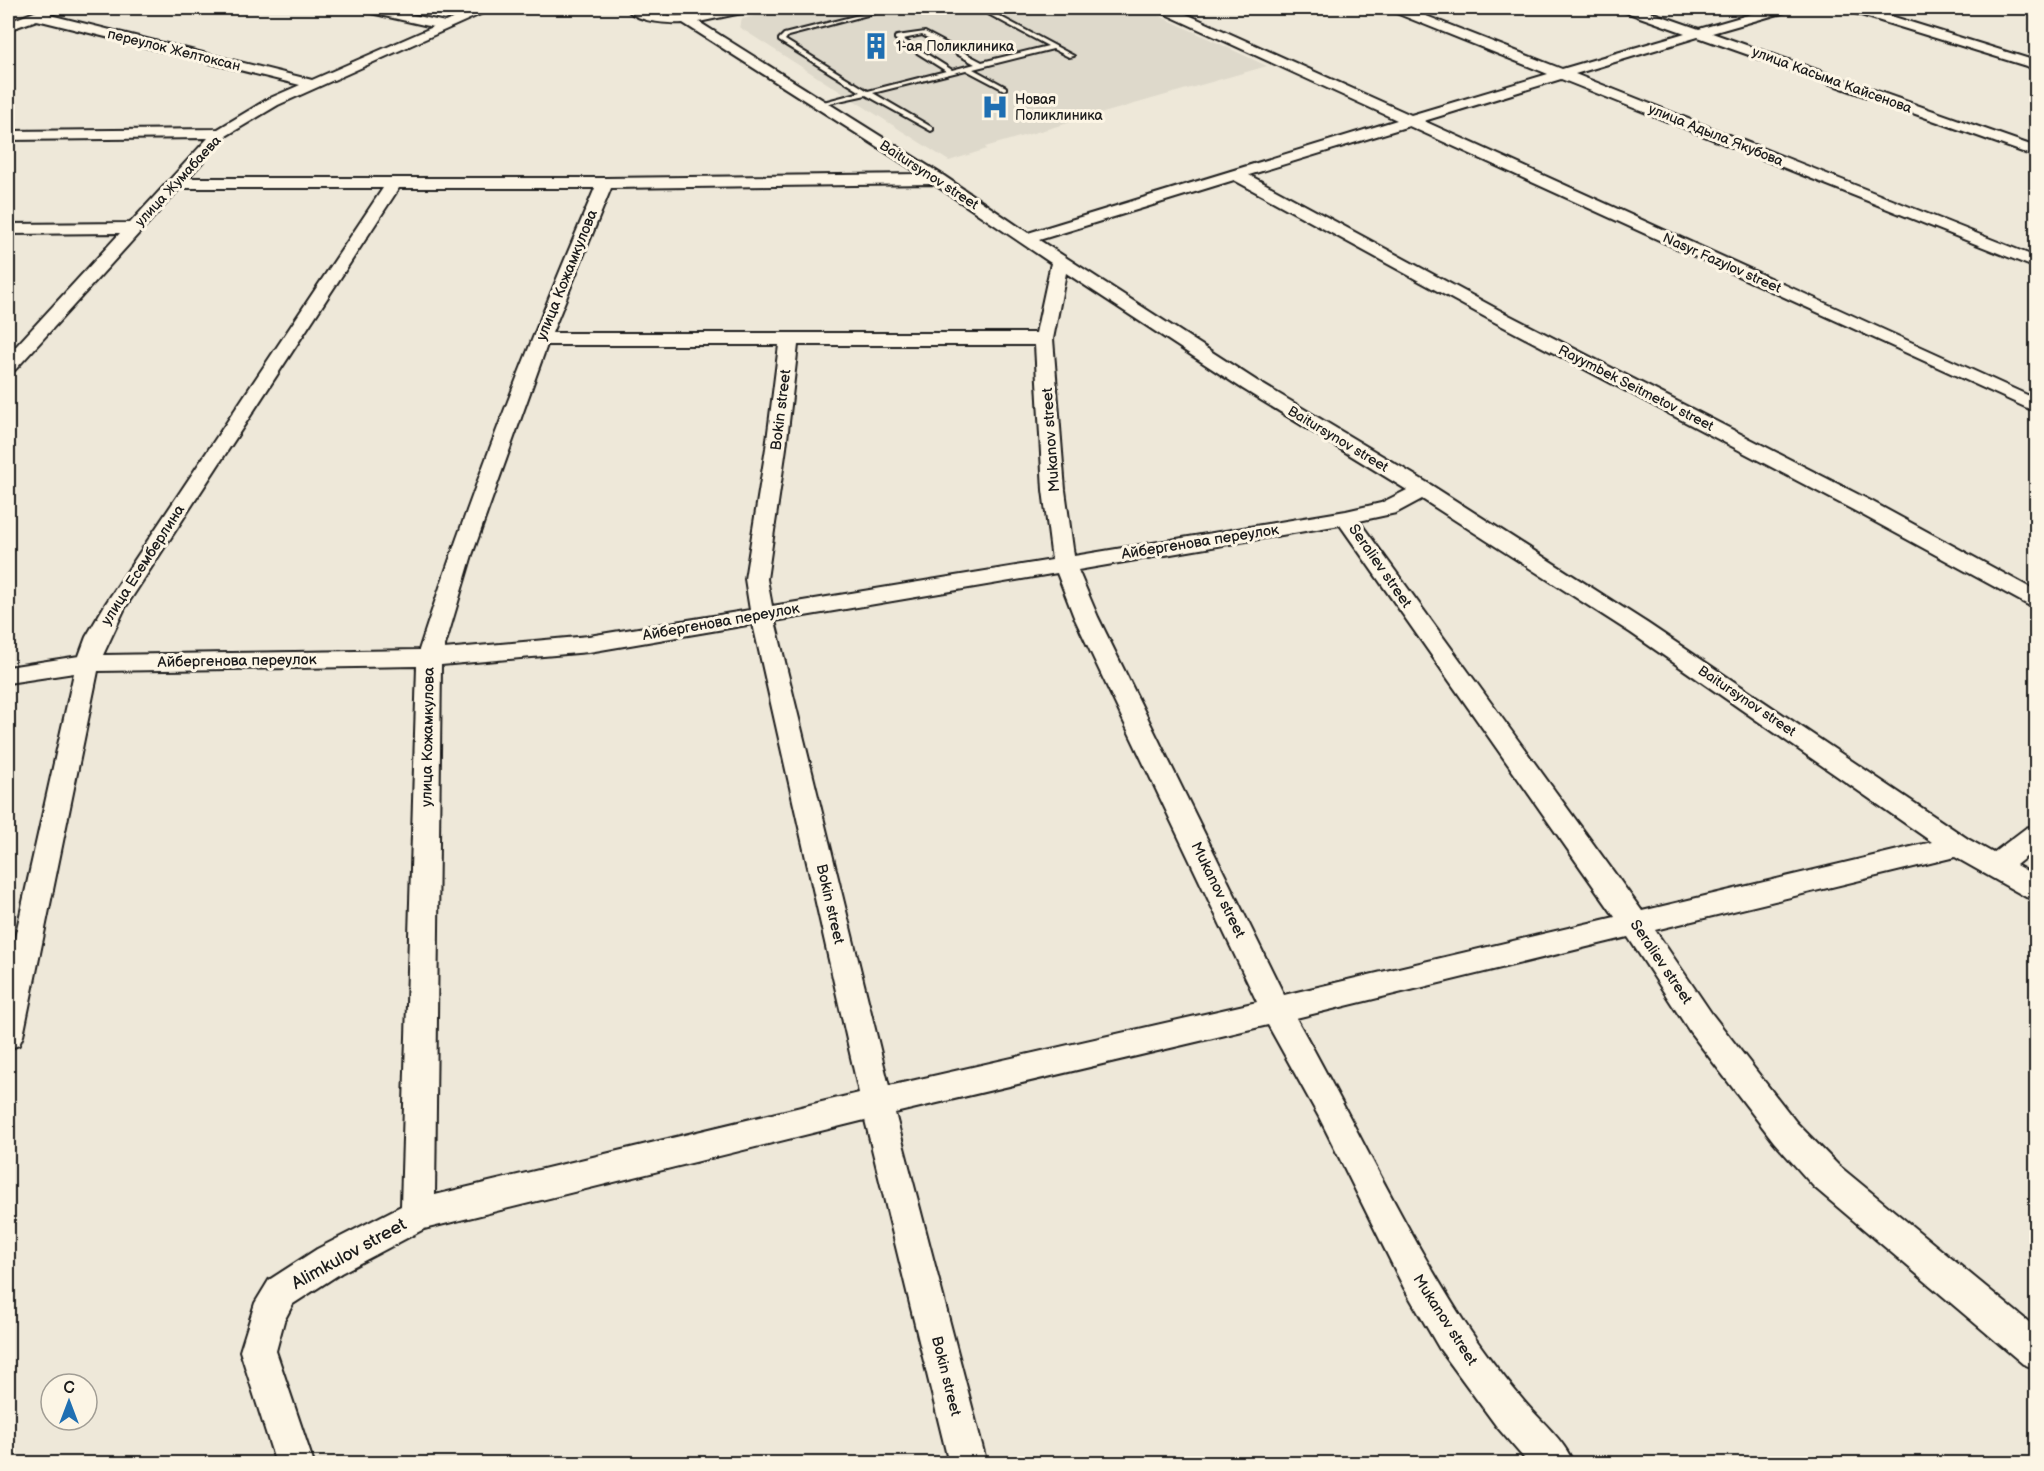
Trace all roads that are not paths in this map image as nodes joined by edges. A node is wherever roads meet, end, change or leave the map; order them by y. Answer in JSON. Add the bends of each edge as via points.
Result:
{"nodes":[{"id":1,"x":60,"y":8,"type":"edge"},
{"id":2,"x":366,"y":8,"type":"edge"},
{"id":3,"x":488,"y":8,"type":"edge"},
{"id":4,"x":632,"y":8,"type":"edge"},
{"id":5,"x":746,"y":8,"type":"edge"},
{"id":6,"x":891,"y":8,"type":"edge"},
{"id":7,"x":981,"y":8,"type":"edge"},
{"id":8,"x":1164,"y":8,"type":"edge"},
{"id":9,"x":1396,"y":8,"type":"edge"},
{"id":10,"x":1628,"y":8,"type":"edge"},
{"id":11,"x":1784,"y":8,"type":"edge"},
{"id":12,"x":1853,"y":8,"type":"edge"},
{"id":13,"x":36,"y":16,"type":"junction"},
{"id":14,"x":687,"y":20,"type":"junction"},
{"id":15,"x":8,"y":26,"type":"edge"},
{"id":16,"x":446,"y":26,"type":"junction"},
{"id":17,"x":1698,"y":32,"type":"junction"},
{"id":18,"x":1052,"y":47,"type":"junction"},
{"id":19,"x":1071,"y":56,"type":"dead end"},
{"id":20,"x":982,"y":65,"type":"junction"},
{"id":21,"x":2037,"y":65,"type":"edge"},
{"id":22,"x":967,"y":69,"type":"junction"},
{"id":23,"x":951,"y":72,"type":"junction"},
{"id":24,"x":1564,"y":74,"type":"junction"},
{"id":25,"x":313,"y":84,"type":"junction"},
{"id":26,"x":1004,"y":88,"type":"dead end"},
{"id":27,"x":869,"y":94,"type":"junction"},
{"id":28,"x":818,"y":105,"type":"junction"},
{"id":29,"x":8,"y":120,"type":"edge"},
{"id":30,"x":1408,"y":120,"type":"junction"},
{"id":31,"x":931,"y":129,"type":"dead end"},
{"id":32,"x":222,"y":134,"type":"junction"},
{"id":33,"x":8,"y":135,"type":"edge"},
{"id":34,"x":53,"y":135,"type":"junction"},
{"id":35,"x":2037,"y":152,"type":"edge"},
{"id":36,"x":1237,"y":175,"type":"junction"},
{"id":37,"x":938,"y":179,"type":"junction"},
{"id":38,"x":395,"y":182,"type":"junction"},
{"id":39,"x":177,"y":183,"type":"junction"},
{"id":40,"x":605,"y":183,"type":"junction"},
{"id":41,"x":135,"y":228,"type":"junction"},
{"id":42,"x":8,"y":229,"type":"edge"},
{"id":43,"x":1028,"y":238,"type":"junction"},
{"id":44,"x":1060,"y":260,"type":"junction"},
{"id":45,"x":2037,"y":263,"type":"edge"},
{"id":46,"x":33,"y":337,"type":"junction"},
{"id":47,"x":8,"y":338,"type":"edge"},
{"id":48,"x":540,"y":339,"type":"junction"},
{"id":49,"x":789,"y":339,"type":"junction"},
{"id":50,"x":1044,"y":339,"type":"junction"},
{"id":51,"x":8,"y":366,"type":"edge"},
{"id":52,"x":2037,"y":406,"type":"edge"},
{"id":53,"x":1423,"y":490,"type":"junction"},
{"id":54,"x":1346,"y":518,"type":"junction"},
{"id":55,"x":1064,"y":564,"type":"junction"},
{"id":56,"x":2037,"y":600,"type":"edge"},
{"id":57,"x":762,"y":614,"type":"junction"},
{"id":58,"x":429,"y":658,"type":"junction"},
{"id":59,"x":88,"y":663,"type":"junction"},
{"id":60,"x":8,"y":675,"type":"edge"},
{"id":61,"x":2037,"y":835,"type":"edge"},
{"id":62,"x":1958,"y":846,"type":"junction"},
{"id":63,"x":1994,"y":867,"type":"junction"},
{"id":64,"x":2037,"y":889,"type":"edge"},
{"id":65,"x":1635,"y":923,"type":"junction"},
{"id":66,"x":1276,"y":1010,"type":"junction"},
{"id":67,"x":8,"y":1036,"type":"edge"},
{"id":68,"x":877,"y":1103,"type":"junction"},
{"id":69,"x":418,"y":1215,"type":"junction"},
{"id":70,"x":2037,"y":1351,"type":"edge"},
{"id":71,"x":295,"y":1464,"type":"edge"},
{"id":72,"x":968,"y":1464,"type":"edge"},
{"id":73,"x":1555,"y":1464,"type":"edge"}],
"edges":[{"from":1,"to":13,"type":"street"},
{"from":2,"to":16,"type":"street"},
{"from":3,"to":16,"type":"street","name":"улица Жумабаева"},
{"from":4,"to":14,"type":"street","name":"Baitursynov street","via":[[648,16]]},
{"from":5,"to":14,"type":"street"},
{"from":6,"to":27,"type":"lane","via":[[781,38]]},
{"from":7,"to":18,"type":"lane"},
{"from":8,"to":30,"type":"street","name":"Nasyr Fazylov street"},
{"from":9,"to":24,"type":"street","name":"улица Адыла Якубова"},
{"from":10,"to":17,"type":"street","name":"улица Касыма Кайсенова"},
{"from":11,"to":17,"type":"street"},
{"from":12,"to":21,"type":"street"},
{"from":13,"to":15,"type":"street"},
{"from":13,"to":25,"type":"street","name":"переулок Желтоксан"},
{"from":14,"to":28,"type":"street","name":"Baitursynov street"},
{"from":16,"to":25,"type":"street","name":"улица Жумабаева"},
{"from":17,"to":24,"type":"street"},
{"from":17,"to":35,"type":"street","name":"улица Касыма Кайсенова"},
{"from":18,"to":19,"type":"lane"},
{"from":18,"to":20,"type":"lane"},
{"from":20,"to":22,"type":"lane"},
{"from":20,"to":23,"type":"lane","via":[[923,33],[897,38]]},
{"from":22,"to":23,"type":"lane"},
{"from":22,"to":26,"type":"lane"},
{"from":23,"to":27,"type":"lane"},
{"from":24,"to":30,"type":"street"},
{"from":24,"to":45,"type":"street","name":"улица Адыла Якубова"},
{"from":25,"to":32,"type":"street","name":"улица Жумабаева","via":[[255,111]]},
{"from":27,"to":28,"type":"lane"},
{"from":27,"to":31,"type":"lane"},
{"from":28,"to":37,"type":"street","name":"Baitursynov street"},
{"from":29,"to":34,"type":"street"},
{"from":30,"to":36,"type":"street"},
{"from":30,"to":52,"type":"street","name":"Nasyr Fazylov street"},
{"from":32,"to":34,"type":"street"},
{"from":32,"to":39,"type":"street","name":"улица Жумабаева"},
{"from":33,"to":34,"type":"street"},
{"from":36,"to":43,"type":"street"},
{"from":36,"to":56,"type":"street","name":"Rayymbek Seitmetov street"},
{"from":37,"to":40,"type":"street"},
{"from":37,"to":43,"type":"street","name":"Baitursynov street"},
{"from":38,"to":39,"type":"street"},
{"from":38,"to":40,"type":"street"},
{"from":38,"to":59,"type":"street","name":"улица Есемберлина","via":[[114,608]]},
{"from":39,"to":41,"type":"street","name":"улица Жумабаева"},
{"from":40,"to":48,"type":"street","name":"улица Кожамкулова"},
{"from":41,"to":42,"type":"street"},
{"from":41,"to":46,"type":"street","name":"улица Жумабаева"},
{"from":43,"to":44,"type":"street","name":"Baitursynov street"},
{"from":44,"to":50,"type":"street","name":"Mukanov street"},
{"from":44,"to":53,"type":"street","name":"Baitursynov street","via":[[1306,421]]},
{"from":46,"to":47,"type":"street"},
{"from":46,"to":51,"type":"street","name":"улица Жумабаева"},
{"from":48,"to":49,"type":"street"},
{"from":48,"to":58,"type":"street","name":"улица Кожамкулова","via":[[461,555]]},
{"from":49,"to":50,"type":"street"},
{"from":49,"to":57,"type":"street","name":"Bokin street","via":[[756,579]]},
{"from":50,"to":55,"type":"street","name":"Mukanov street","via":[[1054,490]]},
{"from":53,"to":54,"type":"street","name":"Айбергенова переулок","via":[[1388,508]]},
{"from":53,"to":62,"type":"street","name":"Baitursynov street","via":[[1639,628]]},
{"from":54,"to":55,"type":"street","name":"Айбергенова переулок"},
{"from":54,"to":65,"type":"street","name":"Seraliev street"},
{"from":55,"to":57,"type":"street","name":"Айбергенова переулок"},
{"from":55,"to":66,"type":"street","name":"Mukanov street"},
{"from":57,"to":58,"type":"street","name":"Айбергенова переулок","via":[[589,645]]},
{"from":57,"to":68,"type":"street","name":"Bokin street"},
{"from":58,"to":59,"type":"street","name":"Айбергенова переулок"},
{"from":58,"to":69,"type":"street","name":"улица Кожамкулова"},
{"from":59,"to":60,"type":"street","name":"Айбергенова переулок"},
{"from":59,"to":67,"type":"street","name":"улица Есемберлина"},
{"from":61,"to":63,"type":"street"},
{"from":62,"to":63,"type":"street","name":"Baitursynov street"},
{"from":62,"to":65,"type":"street","name":"Alimkulov street"},
{"from":63,"to":64,"type":"street","name":"Baitursynov street"},
{"from":65,"to":66,"type":"street","name":"Alimkulov street"},
{"from":65,"to":70,"type":"street","name":"Seraliev street","via":[[1701,1023],[1785,1132],[1826,1176]]},
{"from":66,"to":68,"type":"street","name":"Alimkulov street"},
{"from":66,"to":73,"type":"street","name":"Mukanov street","via":[[1416,1276],[1446,1325],[1510,1414]]},
{"from":68,"to":69,"type":"street","name":"Alimkulov street"},
{"from":68,"to":72,"type":"street","name":"Bokin street"},
{"from":69,"to":71,"type":"street","name":"Alimkulov street","via":[[310,1273],[282,1292],[268,1315],[258,1351]]}]}
